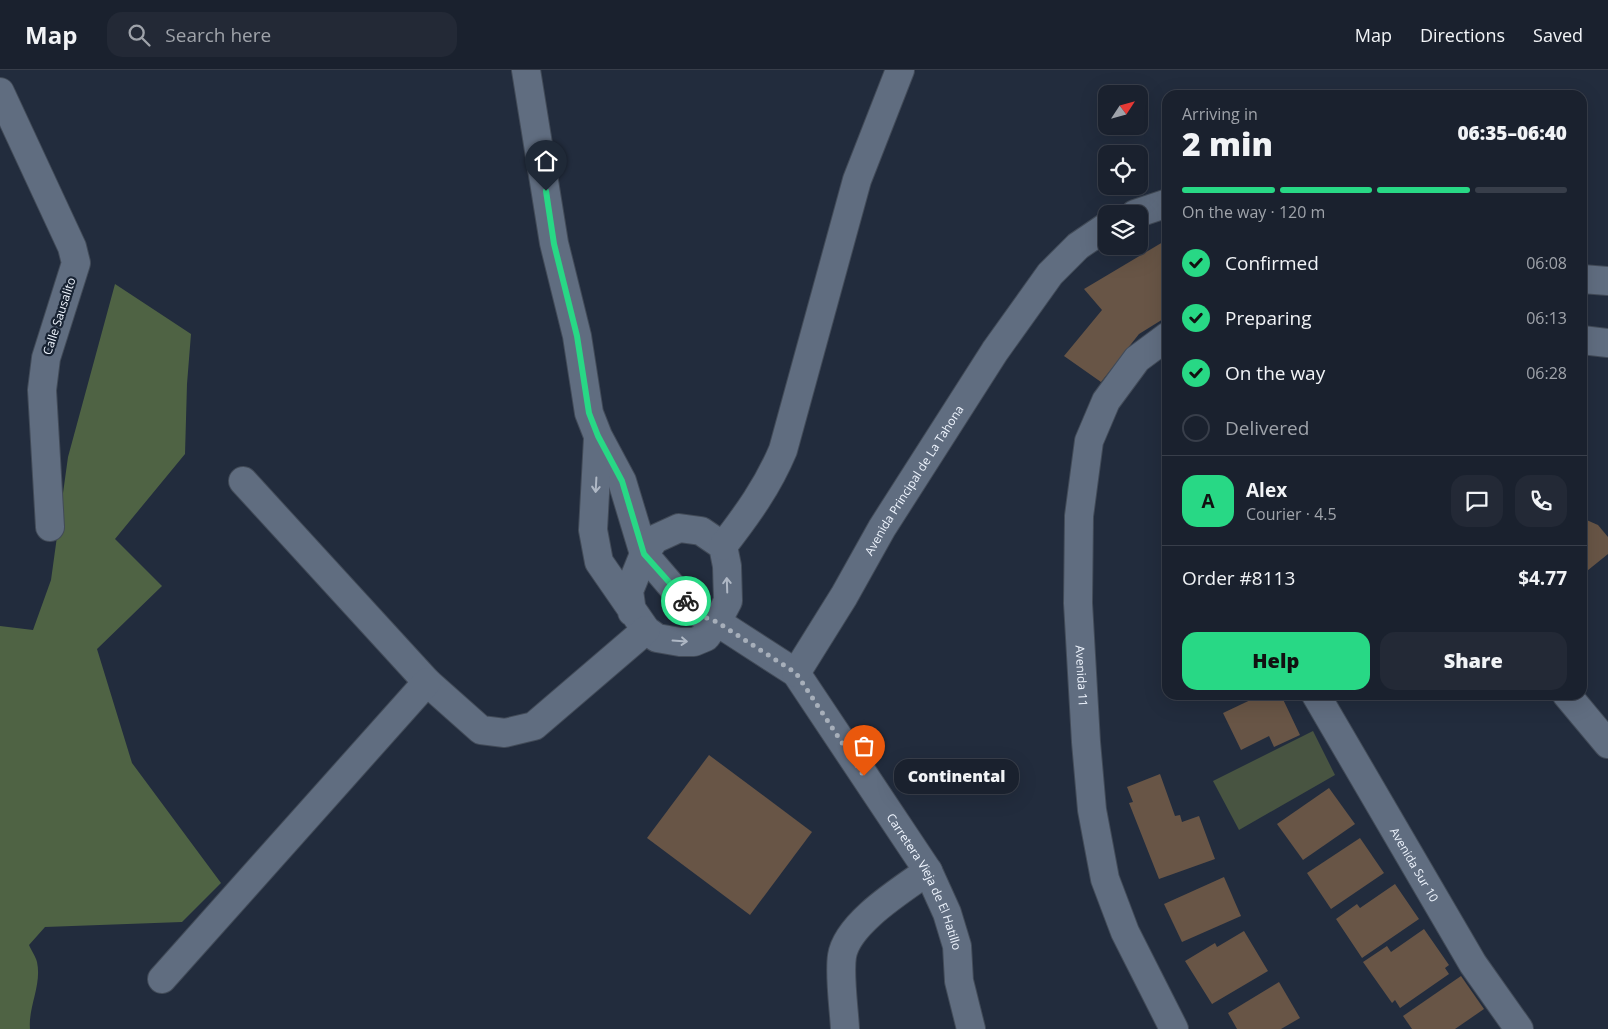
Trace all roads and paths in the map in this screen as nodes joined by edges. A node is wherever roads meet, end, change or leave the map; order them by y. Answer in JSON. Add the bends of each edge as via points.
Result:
{"nodes":[{"id":1,"x":526,"y":70,"type":"edge"},
{"id":2,"x":900,"y":70,"type":"edge"},
{"id":3,"x":0,"y":92,"type":"edge"},
{"id":4,"x":1162,"y":205,"type":"edge"},
{"id":5,"x":1148,"y":210,"type":"edge"},
{"id":6,"x":1098,"y":232,"type":"edge"},
{"id":7,"x":1587,"y":279,"type":"edge"},
{"id":8,"x":1608,"y":280,"type":"edge"},
{"id":9,"x":1162,"y":341,"type":"edge"},
{"id":10,"x":1587,"y":341,"type":"edge"},
{"id":11,"x":1608,"y":343,"type":"edge"},
{"id":12,"x":598,"y":436,"type":"junction"},
{"id":13,"x":243,"y":481,"type":"dead end"},
{"id":14,"x":50,"y":527,"type":"dead end"},
{"id":15,"x":723,"y":546,"type":"junction"},
{"id":16,"x":644,"y":554,"type":"junction"},
{"id":17,"x":639,"y":621,"type":"junction"},
{"id":18,"x":717,"y":622,"type":"junction"},
{"id":19,"x":796,"y":673,"type":"junction"},
{"id":20,"x":427,"y":682,"type":"junction"},
{"id":21,"x":1319,"y":700,"type":"edge"},
{"id":22,"x":1571,"y":700,"type":"edge"},
{"id":23,"x":1608,"y":744,"type":"edge"},
{"id":24,"x":928,"y":871,"type":"junction"},
{"id":25,"x":162,"y":979,"type":"dead end"},
{"id":26,"x":845,"y":1029,"type":"edge"},
{"id":27,"x":971,"y":1029,"type":"edge"},
{"id":28,"x":1174,"y":1029,"type":"edge"},
{"id":29,"x":1519,"y":1029,"type":"edge"}],
"edges":[{"from":1,"to":12,"type":"street","via":[[554,244],[577,336],[589,413]]},
{"from":2,"to":15,"type":"street","via":[[856,180],[783,450],[756,503]]},
{"from":3,"to":14,"type":"street","name":"Calle Sausalito","via":[[72,247],[76,263],[46,358],[42,390]]},
{"from":4,"to":5,"type":"street"},
{"from":6,"to":19,"type":"street","name":"Avenida Principal de La Tahona","via":[[1078,246],[1050,274],[995,351],[882,528]]},
{"from":7,"to":8,"type":"street"},
{"from":9,"to":28,"type":"street","name":"Avenida 11","via":[[1138,359],[1106,401],[1089,441],[1079,516],[1078,603],[1092,810],[1105,879],[1125,932]]},
{"from":10,"to":11,"type":"street"},
{"from":12,"to":16,"type":"street","via":[[622,481]]},
{"from":12,"to":17,"type":"street","one_way":true,"via":[[593,530],[598,562]]},
{"from":13,"to":20,"type":"street"},
{"from":15,"to":16,"type":"street","via":[[702,531],[679,528],[655,539]]},
{"from":18,"to":15,"type":"street","one_way":true,"via":[[728,600]]},
{"from":16,"to":17,"type":"street","via":[[629,592]]},
{"from":16,"to":18,"type":"street","via":[[680,596],[704,617]]},
{"from":17,"to":18,"type":"street","one_way":true,"via":[[657,638],[694,642],[706,637]]},
{"from":17,"to":20,"type":"street","via":[[534,726],[505,733],[481,730]]},
{"from":18,"to":19,"type":"street"},
{"from":19,"to":24,"type":"street","name":"Carretera Vieja de El Hatillo"},
{"from":20,"to":25,"type":"street"},
{"from":21,"to":29,"type":"street","name":"Avenida Sur 10","via":[[1473,964]]},
{"from":22,"to":23,"type":"street"},
{"from":24,"to":26,"type":"street","via":[[892,897],[847,941],[842,956]]},
{"from":24,"to":27,"type":"street","name":"Carretera Vieja de El Hatillo","via":[[947,913],[956,946],[959,981]]}]}
